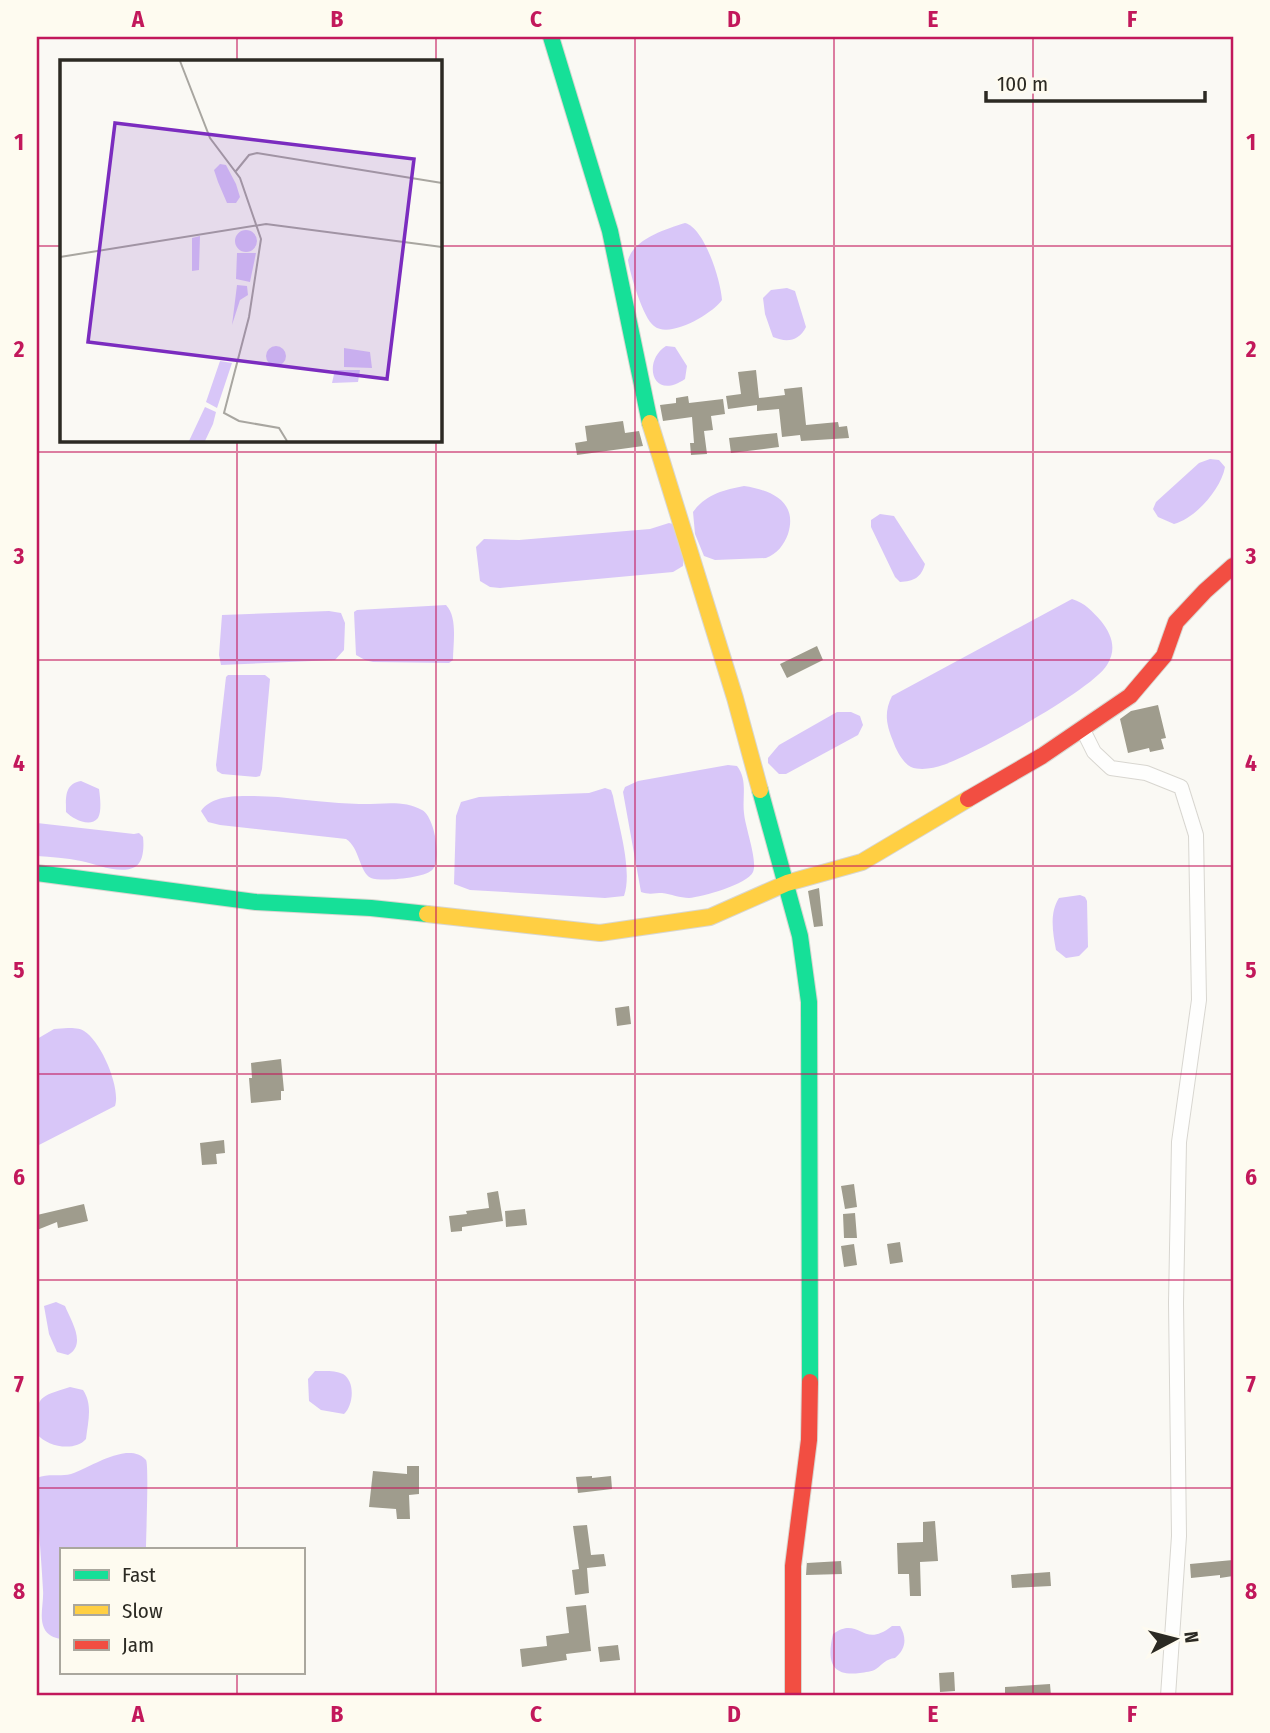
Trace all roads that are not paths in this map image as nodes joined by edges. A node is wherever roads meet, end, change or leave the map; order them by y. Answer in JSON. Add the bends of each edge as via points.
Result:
{"nodes":[{"id":1,"x":551,"y":37,"type":"edge"},
{"id":2,"x":1233,"y":566,"type":"edge"},
{"id":3,"x":1082,"y":728,"type":"junction"},
{"id":4,"x":37,"y":873,"type":"edge"},
{"id":5,"x":787,"y":883,"type":"junction"},
{"id":6,"x":793,"y":1696,"type":"edge"},
{"id":7,"x":1168,"y":1696,"type":"edge"}],
"edges":[{"from":1,"to":5,"type":"street","via":[[610,231],[648,416]]},
{"from":2,"to":3,"type":"street","via":[[1176,622],[1164,656],[1130,696]]},
{"from":3,"to":5,"type":"street","via":[[862,862]]},
{"from":3,"to":7,"type":"street","via":[[1094,752],[1111,768],[1146,773],[1181,787],[1196,835],[1199,1000],[1179,1142],[1180,1536]]},
{"from":4,"to":5,"type":"street","via":[[256,902],[372,908],[600,933],[710,917]]},
{"from":5,"to":6,"type":"street","via":[[809,1002],[812,1324],[809,1440],[793,1566]]}]}
